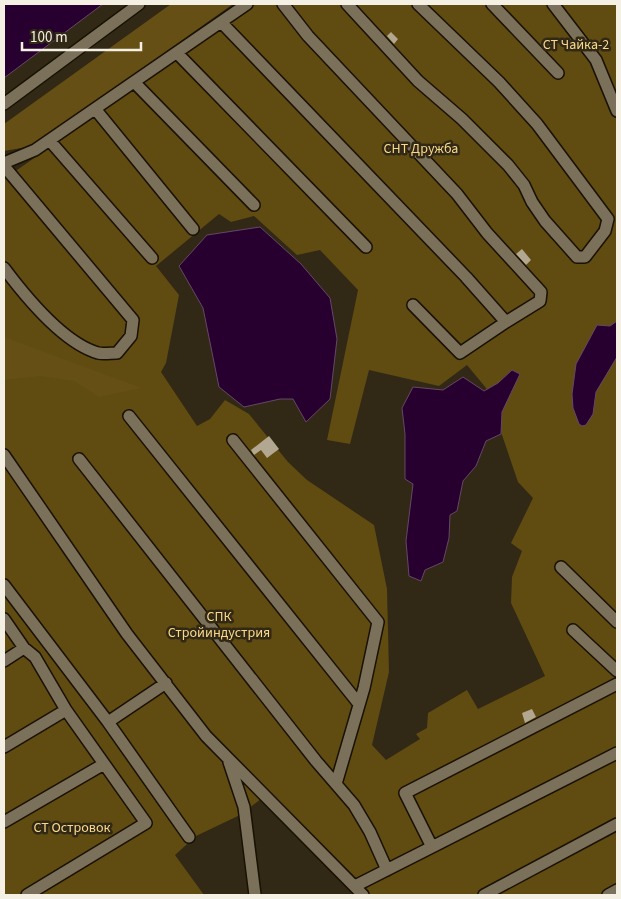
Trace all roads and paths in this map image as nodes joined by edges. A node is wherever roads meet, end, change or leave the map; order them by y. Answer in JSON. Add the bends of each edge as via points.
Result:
{"nodes":[{"id":1,"x":139,"y":4,"type":"edge"},
{"id":2,"x":247,"y":4,"type":"edge"},
{"id":3,"x":283,"y":4,"type":"edge"},
{"id":4,"x":347,"y":4,"type":"edge"},
{"id":5,"x":418,"y":4,"type":"edge"},
{"id":6,"x":492,"y":4,"type":"edge"},
{"id":7,"x":553,"y":4,"type":"edge"},
{"id":8,"x":221,"y":22,"type":"junction"},
{"id":9,"x":177,"y":53,"type":"junction"},
{"id":10,"x":558,"y":73,"type":"dead end"},
{"id":11,"x":135,"y":83,"type":"junction"},
{"id":12,"x":4,"y":104,"type":"edge"},
{"id":13,"x":96,"y":110,"type":"junction"},
{"id":14,"x":617,"y":111,"type":"edge"},
{"id":15,"x":50,"y":140,"type":"junction"},
{"id":16,"x":4,"y":164,"type":"edge"},
{"id":17,"x":254,"y":205,"type":"dead end"},
{"id":18,"x":193,"y":229,"type":"dead end"},
{"id":19,"x":366,"y":247,"type":"dead end"},
{"id":20,"x":152,"y":258,"type":"dead end"},
{"id":21,"x":4,"y":268,"type":"edge"},
{"id":22,"x":414,"y":305,"type":"dead end"},
{"id":23,"x":506,"y":322,"type":"junction"},
{"id":24,"x":129,"y":416,"type":"dead end"},
{"id":25,"x":233,"y":440,"type":"dead end"},
{"id":26,"x":4,"y":455,"type":"edge"},
{"id":27,"x":79,"y":459,"type":"dead end"},
{"id":28,"x":561,"y":567,"type":"dead end"},
{"id":29,"x":4,"y":584,"type":"edge"},
{"id":30,"x":4,"y":619,"type":"edge"},
{"id":31,"x":617,"y":622,"type":"edge"},
{"id":32,"x":573,"y":630,"type":"dead end"},
{"id":33,"x":24,"y":648,"type":"junction"},
{"id":34,"x":4,"y":661,"type":"edge"},
{"id":35,"x":617,"y":671,"type":"edge"},
{"id":36,"x":166,"y":684,"type":"junction"},
{"id":37,"x":617,"y":684,"type":"edge"},
{"id":38,"x":359,"y":704,"type":"junction"},
{"id":39,"x":66,"y":710,"type":"junction"},
{"id":40,"x":108,"y":722,"type":"junction"},
{"id":41,"x":4,"y":747,"type":"edge"},
{"id":42,"x":617,"y":753,"type":"edge"},
{"id":43,"x":228,"y":758,"type":"junction"},
{"id":44,"x":104,"y":764,"type":"junction"},
{"id":45,"x":336,"y":784,"type":"junction"},
{"id":46,"x":4,"y":822,"type":"edge"},
{"id":47,"x":617,"y":824,"type":"edge"},
{"id":48,"x":189,"y":837,"type":"dead end"},
{"id":49,"x":432,"y":847,"type":"junction"},
{"id":50,"x":387,"y":870,"type":"junction"},
{"id":51,"x":355,"y":886,"type":"junction"},
{"id":52,"x":617,"y":890,"type":"edge"},
{"id":53,"x":27,"y":895,"type":"edge"},
{"id":54,"x":255,"y":895,"type":"edge"},
{"id":55,"x":363,"y":895,"type":"edge"},
{"id":56,"x":484,"y":895,"type":"edge"},
{"id":57,"x":608,"y":895,"type":"edge"}],
"edges":[{"from":1,"to":12,"type":"street"},
{"from":2,"to":8,"type":"street"},
{"from":3,"to":23,"type":"street","via":[[308,36],[457,194],[487,233],[541,292],[540,301]]},
{"from":4,"to":5,"type":"street","via":[[418,81],[508,165],[545,221],[576,256],[585,257],[605,231],[608,219],[537,124],[500,82]]},
{"from":6,"to":10,"type":"street"},
{"from":7,"to":14,"type":"street","via":[[596,60]]},
{"from":8,"to":9,"type":"street"},
{"from":8,"to":23,"type":"street"},
{"from":9,"to":11,"type":"street"},
{"from":9,"to":19,"type":"street"},
{"from":11,"to":13,"type":"street"},
{"from":11,"to":17,"type":"street"},
{"from":13,"to":15,"type":"street"},
{"from":13,"to":18,"type":"street"},
{"from":15,"to":16,"type":"street"},
{"from":15,"to":20,"type":"street"},
{"from":16,"to":21,"type":"street","via":[[133,320],[131,336],[117,353],[98,353],[62,333],[21,291]]},
{"from":22,"to":23,"type":"street","via":[[460,352]]},
{"from":24,"to":38,"type":"street"},
{"from":25,"to":38,"type":"street","via":[[378,622]]},
{"from":26,"to":36,"type":"street","via":[[127,634]]},
{"from":27,"to":45,"type":"street"},
{"from":28,"to":31,"type":"street"},
{"from":29,"to":40,"type":"street"},
{"from":30,"to":33,"type":"street"},
{"from":32,"to":35,"type":"street"},
{"from":33,"to":34,"type":"street"},
{"from":33,"to":39,"type":"street","via":[[35,657]]},
{"from":36,"to":40,"type":"street"},
{"from":36,"to":43,"type":"street","via":[[206,736]]},
{"from":37,"to":49,"type":"street","via":[[404,793]]},
{"from":38,"to":45,"type":"street"},
{"from":39,"to":41,"type":"street"},
{"from":39,"to":44,"type":"street"},
{"from":40,"to":48,"type":"street"},
{"from":42,"to":49,"type":"street"},
{"from":43,"to":51,"type":"street"},
{"from":43,"to":54,"type":"street","via":[[244,807]]},
{"from":44,"to":46,"type":"street"},
{"from":44,"to":53,"type":"street","via":[[146,823]]},
{"from":45,"to":50,"type":"street","via":[[362,818]]},
{"from":47,"to":56,"type":"street"},
{"from":49,"to":50,"type":"street"},
{"from":50,"to":51,"type":"street"},
{"from":51,"to":55,"type":"street"},
{"from":52,"to":57,"type":"street"}]}
